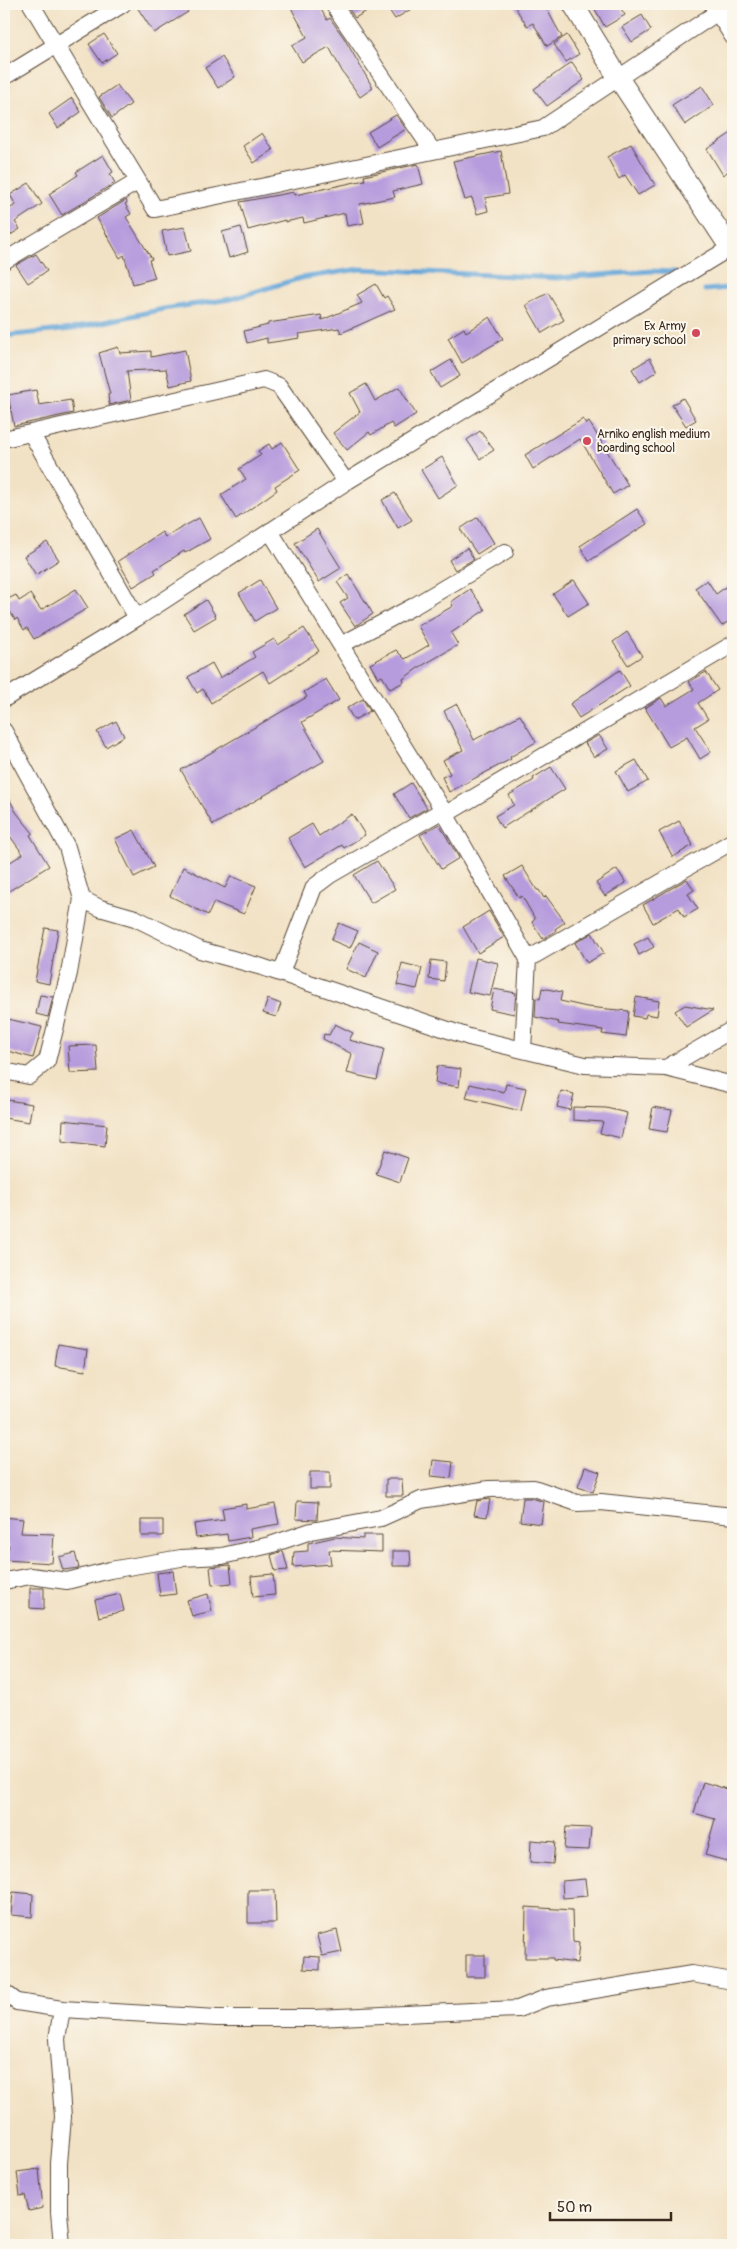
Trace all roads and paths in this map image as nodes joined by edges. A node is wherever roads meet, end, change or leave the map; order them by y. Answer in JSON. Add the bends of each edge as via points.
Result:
{"nodes":[{"id":1,"x":31,"y":4,"type":"edge"},
{"id":2,"x":123,"y":4,"type":"edge"},
{"id":3,"x":333,"y":4,"type":"edge"},
{"id":4,"x":573,"y":4,"type":"edge"},
{"id":5,"x":720,"y":6,"type":"edge"},
{"id":6,"x":733,"y":38,"type":"edge"},
{"id":7,"x":56,"y":44,"type":"junction"},
{"id":8,"x":4,"y":77,"type":"edge"},
{"id":9,"x":619,"y":79,"type":"junction"},
{"id":10,"x":432,"y":150,"type":"junction"},
{"id":11,"x":137,"y":182,"type":"junction"},
{"id":12,"x":732,"y":249,"type":"edge"},
{"id":13,"x":4,"y":261,"type":"edge"},
{"id":14,"x":30,"y":433,"type":"junction"},
{"id":15,"x":4,"y":439,"type":"edge"},
{"id":16,"x":346,"y":482,"type":"junction"},
{"id":17,"x":270,"y":531,"type":"junction"},
{"id":18,"x":504,"y":552,"type":"dead end"},
{"id":19,"x":137,"y":618,"type":"junction"},
{"id":20,"x":733,"y":644,"type":"edge"},
{"id":21,"x":341,"y":645,"type":"junction"},
{"id":22,"x":4,"y":699,"type":"edge"},
{"id":23,"x":4,"y":731,"type":"edge"},
{"id":24,"x":444,"y":812,"type":"junction"},
{"id":25,"x":733,"y":841,"type":"edge"},
{"id":26,"x":82,"y":899,"type":"junction"},
{"id":27,"x":528,"y":959,"type":"junction"},
{"id":28,"x":281,"y":973,"type":"junction"},
{"id":29,"x":733,"y":1030,"type":"edge"},
{"id":30,"x":524,"y":1050,"type":"junction"},
{"id":31,"x":666,"y":1068,"type":"junction"},
{"id":32,"x":4,"y":1071,"type":"edge"},
{"id":33,"x":733,"y":1085,"type":"edge"},
{"id":34,"x":733,"y":1516,"type":"edge"},
{"id":35,"x":4,"y":1581,"type":"edge"},
{"id":36,"x":733,"y":1981,"type":"edge"},
{"id":37,"x":4,"y":1992,"type":"edge"},
{"id":38,"x":62,"y":2009,"type":"junction"},
{"id":39,"x":62,"y":2245,"type":"edge"}],
"edges":[{"from":1,"to":7,"type":"street"},
{"from":2,"to":7,"type":"street"},
{"from":3,"to":10,"type":"street"},
{"from":4,"to":9,"type":"street"},
{"from":5,"to":6,"type":"street"},
{"from":5,"to":9,"type":"street"},
{"from":7,"to":8,"type":"street"},
{"from":7,"to":11,"type":"street"},
{"from":9,"to":10,"type":"street","via":[[543,128]]},
{"from":9,"to":12,"type":"street"},
{"from":10,"to":11,"type":"street","via":[[155,209]]},
{"from":11,"to":13,"type":"street"},
{"from":12,"to":16,"type":"street"},
{"from":14,"to":15,"type":"street"},
{"from":14,"to":16,"type":"street","via":[[264,380],[280,386]]},
{"from":14,"to":19,"type":"street"},
{"from":16,"to":17,"type":"street"},
{"from":17,"to":19,"type":"street"},
{"from":17,"to":21,"type":"street"},
{"from":18,"to":21,"type":"street"},
{"from":19,"to":22,"type":"street"},
{"from":20,"to":24,"type":"street"},
{"from":21,"to":24,"type":"street"},
{"from":23,"to":26,"type":"street","via":[[67,846]]},
{"from":24,"to":27,"type":"street"},
{"from":24,"to":28,"type":"street","via":[[314,887]]},
{"from":25,"to":27,"type":"street"},
{"from":26,"to":28,"type":"street","via":[[135,918],[200,950]]},
{"from":26,"to":32,"type":"street","via":[[69,973],[47,1062],[29,1076]]},
{"from":27,"to":30,"type":"street"},
{"from":28,"to":30,"type":"street","via":[[469,1037]]},
{"from":29,"to":31,"type":"street"},
{"from":30,"to":31,"type":"street","via":[[585,1066]]},
{"from":31,"to":33,"type":"street"},
{"from":34,"to":35,"type":"street","via":[[601,1502],[577,1503],[534,1488],[489,1489],[421,1500],[382,1518],[311,1531],[222,1556],[181,1558],[67,1581],[31,1576]]},
{"from":36,"to":38,"type":"street","via":[[692,1974],[546,1998],[518,2010],[217,2018]]},
{"from":37,"to":38,"type":"street","via":[[18,2002]]},
{"from":38,"to":39,"type":"street","via":[[57,2039],[63,2117],[59,2173]]}]}
